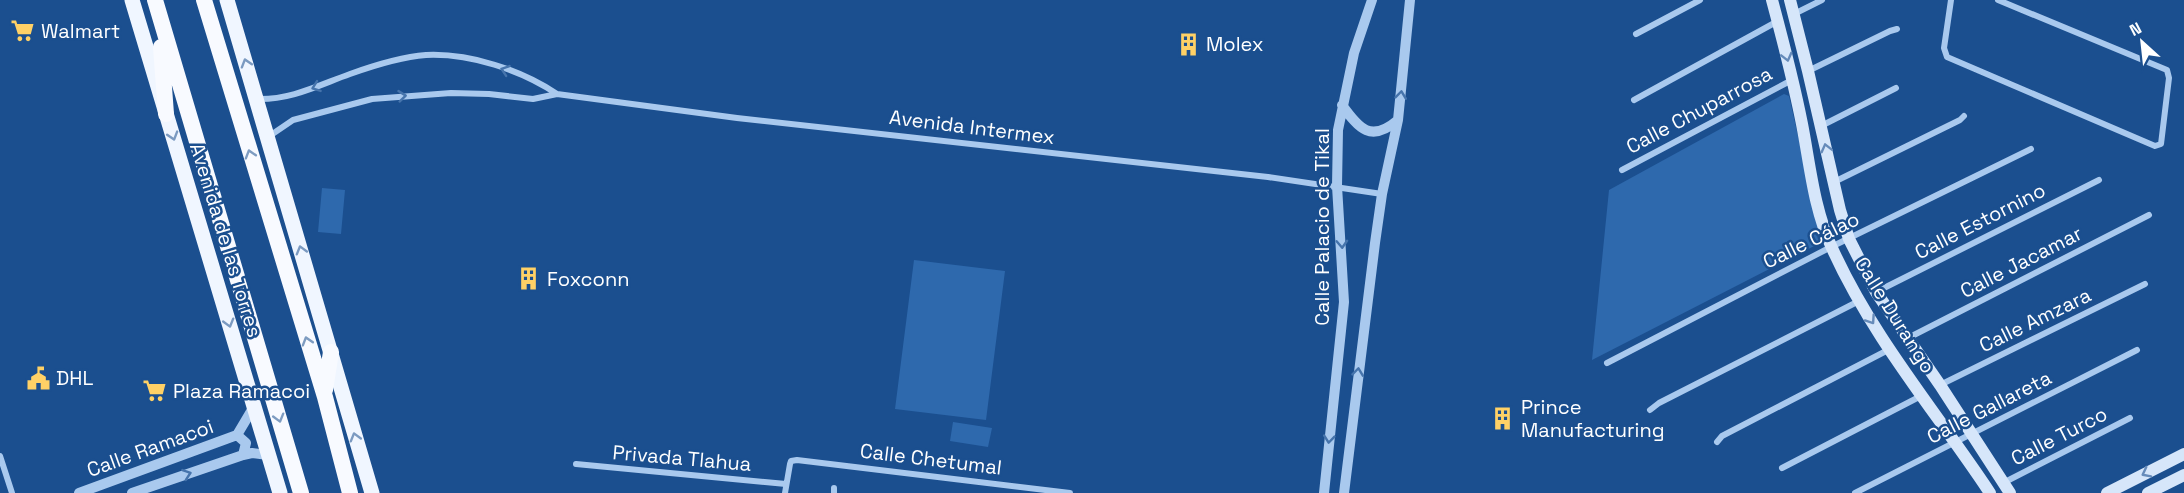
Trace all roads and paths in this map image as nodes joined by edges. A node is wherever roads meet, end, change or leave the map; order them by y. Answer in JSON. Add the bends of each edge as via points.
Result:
{"nodes":[{"id":1,"x":132,"y":0,"type":"edge"},
{"id":2,"x":204,"y":0,"type":"edge"},
{"id":3,"x":227,"y":0,"type":"edge"},
{"id":4,"x":1372,"y":0,"type":"edge"},
{"id":5,"x":1410,"y":0,"type":"edge"},
{"id":6,"x":1700,"y":0,"type":"edge"},
{"id":7,"x":1772,"y":0,"type":"edge"},
{"id":8,"x":1790,"y":0,"type":"edge"},
{"id":9,"x":1822,"y":0,"type":"edge"},
{"id":10,"x":1951,"y":0,"type":"edge"},
{"id":11,"x":1998,"y":0,"type":"edge"},
{"id":12,"x":157,"y":7,"type":"edge"},
{"id":13,"x":1794,"y":14,"type":"junction"},
{"id":14,"x":1778,"y":21,"type":"junction"},
{"id":15,"x":1897,"y":29,"type":"dead end"},
{"id":16,"x":1636,"y":34,"type":"dead end"},
{"id":17,"x":1808,"y":70,"type":"junction"},
{"id":18,"x":1792,"y":80,"type":"junction"},
{"id":19,"x":1896,"y":88,"type":"dead end"},
{"id":20,"x":557,"y":94,"type":"junction"},
{"id":21,"x":257,"y":99,"type":"junction"},
{"id":22,"x":1634,"y":100,"type":"dead end"},
{"id":23,"x":1342,"y":105,"type":"junction"},
{"id":24,"x":166,"y":114,"type":"junction"},
{"id":25,"x":1964,"y":116,"type":"dead end"},
{"id":26,"x":1398,"y":120,"type":"junction"},
{"id":27,"x":1821,"y":126,"type":"junction"},
{"id":28,"x":268,"y":137,"type":"junction"},
{"id":29,"x":2031,"y":149,"type":"dead end"},
{"id":30,"x":1622,"y":170,"type":"dead end"},
{"id":31,"x":2098,"y":180,"type":"dead end"},
{"id":32,"x":1834,"y":182,"type":"junction"},
{"id":33,"x":1337,"y":186,"type":"junction"},
{"id":34,"x":1382,"y":194,"type":"junction"},
{"id":35,"x":2149,"y":215,"type":"dead end"},
{"id":36,"x":1849,"y":240,"type":"junction"},
{"id":37,"x":1831,"y":247,"type":"junction"},
{"id":38,"x":2145,"y":284,"type":"dead end"},
{"id":39,"x":1876,"y":292,"type":"junction"},
{"id":40,"x":1859,"y":301,"type":"junction"},
{"id":41,"x":1907,"y":339,"type":"junction"},
{"id":42,"x":1891,"y":349,"type":"junction"},
{"id":43,"x":2137,"y":350,"type":"dead end"},
{"id":44,"x":330,"y":352,"type":"junction"},
{"id":45,"x":1606,"y":363,"type":"dead end"},
{"id":46,"x":1940,"y":385,"type":"junction"},
{"id":47,"x":1922,"y":395,"type":"junction"},
{"id":48,"x":325,"y":397,"type":"junction"},
{"id":49,"x":253,"y":408,"type":"junction"},
{"id":50,"x":1650,"y":410,"type":"dead end"},
{"id":51,"x":2130,"y":418,"type":"dead end"},
{"id":52,"x":1972,"y":433,"type":"junction"},
{"id":53,"x":237,"y":435,"type":"junction"},
{"id":54,"x":1717,"y":442,"type":"dead end"},
{"id":55,"x":1955,"y":442,"type":"junction"},
{"id":56,"x":243,"y":454,"type":"junction"},
{"id":57,"x":2184,"y":454,"type":"edge"},
{"id":58,"x":268,"y":455,"type":"junction"},
{"id":59,"x":0,"y":456,"type":"edge"},
{"id":60,"x":576,"y":464,"type":"dead end"},
{"id":61,"x":1782,"y":468,"type":"dead end"},
{"id":62,"x":2184,"y":475,"type":"edge"},
{"id":63,"x":786,"y":484,"type":"junction"},
{"id":64,"x":2006,"y":488,"type":"edge"},
{"id":65,"x":1986,"y":492,"type":"edge"},
{"id":66,"x":12,"y":493,"type":"edge"},
{"id":67,"x":79,"y":493,"type":"edge"},
{"id":68,"x":132,"y":493,"type":"edge"},
{"id":69,"x":280,"y":493,"type":"edge"},
{"id":70,"x":301,"y":493,"type":"edge"},
{"id":71,"x":350,"y":493,"type":"edge"},
{"id":72,"x":372,"y":493,"type":"edge"},
{"id":73,"x":785,"y":493,"type":"edge"},
{"id":74,"x":1070,"y":493,"type":"edge"},
{"id":75,"x":1324,"y":493,"type":"edge"},
{"id":76,"x":1344,"y":493,"type":"edge"},
{"id":77,"x":1855,"y":493,"type":"edge"},
{"id":78,"x":2107,"y":493,"type":"edge"},
{"id":79,"x":2148,"y":493,"type":"edge"}],
"edges":[{"from":1,"to":24,"type":"main road","name":"Avenida de las Torres"},
{"from":48,"to":2,"type":"highway","one_way":true},
{"from":21,"to":3,"type":"main road","one_way":true},
{"from":4,"to":23,"type":"street","name":"Calle Palacio de Tikal"},
{"from":26,"to":5,"type":"street","one_way":true},
{"from":6,"to":16,"type":"street"},
{"from":7,"to":14,"type":"main road","name":"Calle Durango"},
{"from":8,"to":13,"type":"main road","name":"Calle Durango"},
{"from":9,"to":13,"type":"street"},
{"from":10,"to":11,"type":"street","via":[[1944,48],[1947,57],[2155,146],[2161,144],[2167,70]]},
{"from":12,"to":24,"type":"highway"},
{"from":12,"to":70,"type":"highway","name":"Avenida de las Torres","one_way":true},
{"from":13,"to":17,"type":"main road","name":"Calle Durango"},
{"from":14,"to":18,"type":"main road","name":"Calle Durango","one_way":true},
{"from":14,"to":22,"type":"street"},
{"from":15,"to":17,"type":"street"},
{"from":17,"to":27,"type":"main road","name":"Calle Durango"},
{"from":18,"to":30,"type":"street","name":"Calle Chuparrosa"},
{"from":18,"to":37,"type":"main road","name":"Calle Durango","via":[[1811,177]]},
{"from":19,"to":27,"type":"street"},
{"from":20,"to":21,"type":"street","name":"Avenida Intermex","one_way":true,"via":[[538,81],[483,62],[426,55],[397,59],[282,98]]},
{"from":28,"to":20,"type":"street","name":"Avenida Intermex","one_way":true,"via":[[293,120],[372,99],[451,93],[533,99]]},
{"from":20,"to":33,"type":"street","name":"Avenida Intermex"},
{"from":21,"to":28,"type":"main road"},
{"from":23,"to":26,"type":"street","via":[[1361,129],[1383,131]]},
{"from":23,"to":33,"type":"street","name":"Calle Palacio de Tikal"},
{"from":24,"to":49,"type":"main road","name":"Avenida de las Torres","one_way":true},
{"from":25,"to":32,"type":"street"},
{"from":26,"to":34,"type":"street"},
{"from":32,"to":27,"type":"main road","name":"Calle Durango","one_way":true},
{"from":44,"to":28,"type":"main road","one_way":true},
{"from":29,"to":36,"type":"street","name":"Calle Cálao"},
{"from":31,"to":39,"type":"street","name":"Calle Estornino"},
{"from":32,"to":36,"type":"main road","name":"Calle Durango"},
{"from":33,"to":34,"type":"street","name":"Avenida Intermex"},
{"from":33,"to":75,"type":"street","name":"Calle Palacio de Tikal","one_way":true,"via":[[1344,302]]},
{"from":76,"to":34,"type":"street","one_way":true},
{"from":35,"to":41,"type":"street","name":"Calle Jacamar"},
{"from":36,"to":37,"type":"street","name":"Calle Cálao"},
{"from":36,"to":39,"type":"main road","name":"Calle Durango"},
{"from":37,"to":40,"type":"main road","name":"Calle Durango"},
{"from":37,"to":45,"type":"street","name":"Calle Cálao"},
{"from":38,"to":46,"type":"street","name":"Calle Amzara"},
{"from":39,"to":41,"type":"main road","name":"Calle Durango"},
{"from":40,"to":42,"type":"main road","name":"Calle Durango","one_way":true},
{"from":40,"to":50,"type":"street"},
{"from":41,"to":46,"type":"main road","name":"Calle Durango"},
{"from":42,"to":47,"type":"main road","name":"Calle Durango"},
{"from":42,"to":54,"type":"street"},
{"from":43,"to":52,"type":"street","name":"Calle Gallareta"},
{"from":44,"to":48,"type":"highway"},
{"from":72,"to":44,"type":"main road","one_way":true},
{"from":46,"to":52,"type":"main road","name":"Calle Durango"},
{"from":47,"to":55,"type":"main road","name":"Calle Durango"},
{"from":47,"to":61,"type":"street"},
{"from":48,"to":71,"type":"highway"},
{"from":49,"to":53,"type":"street","name":"Calle Ramacoi"},
{"from":49,"to":58,"type":"main road","name":"Avenida de las Torres"},
{"from":51,"to":64,"type":"street","name":"Calle Turco"},
{"from":52,"to":55,"type":"street","name":"Calle Gallareta"},
{"from":52,"to":64,"type":"main road","name":"Calle Durango"},
{"from":53,"to":56,"type":"street","via":[[246,443]]},
{"from":53,"to":67,"type":"street","name":"Calle Ramacoi"},
{"from":55,"to":65,"type":"main road","name":"Calle Durango"},
{"from":55,"to":77,"type":"street","name":"Calle Gallareta"},
{"from":56,"to":58,"type":"street","name":"Calle Ramacoi"},
{"from":68,"to":56,"type":"street","name":"Calle Ramacoi","one_way":true},
{"from":57,"to":78,"type":"main road","one_way":true},
{"from":58,"to":69,"type":"main road","name":"Avenida de las Torres"},
{"from":59,"to":66,"type":"street"},
{"from":60,"to":63,"type":"street","name":"Privada Tlahua"},
{"from":62,"to":79,"type":"main road"},
{"from":63,"to":73,"type":"street"},
{"from":63,"to":74,"type":"street","name":"Calle Chetumal","via":[[791,461],[797,460]]}]}
